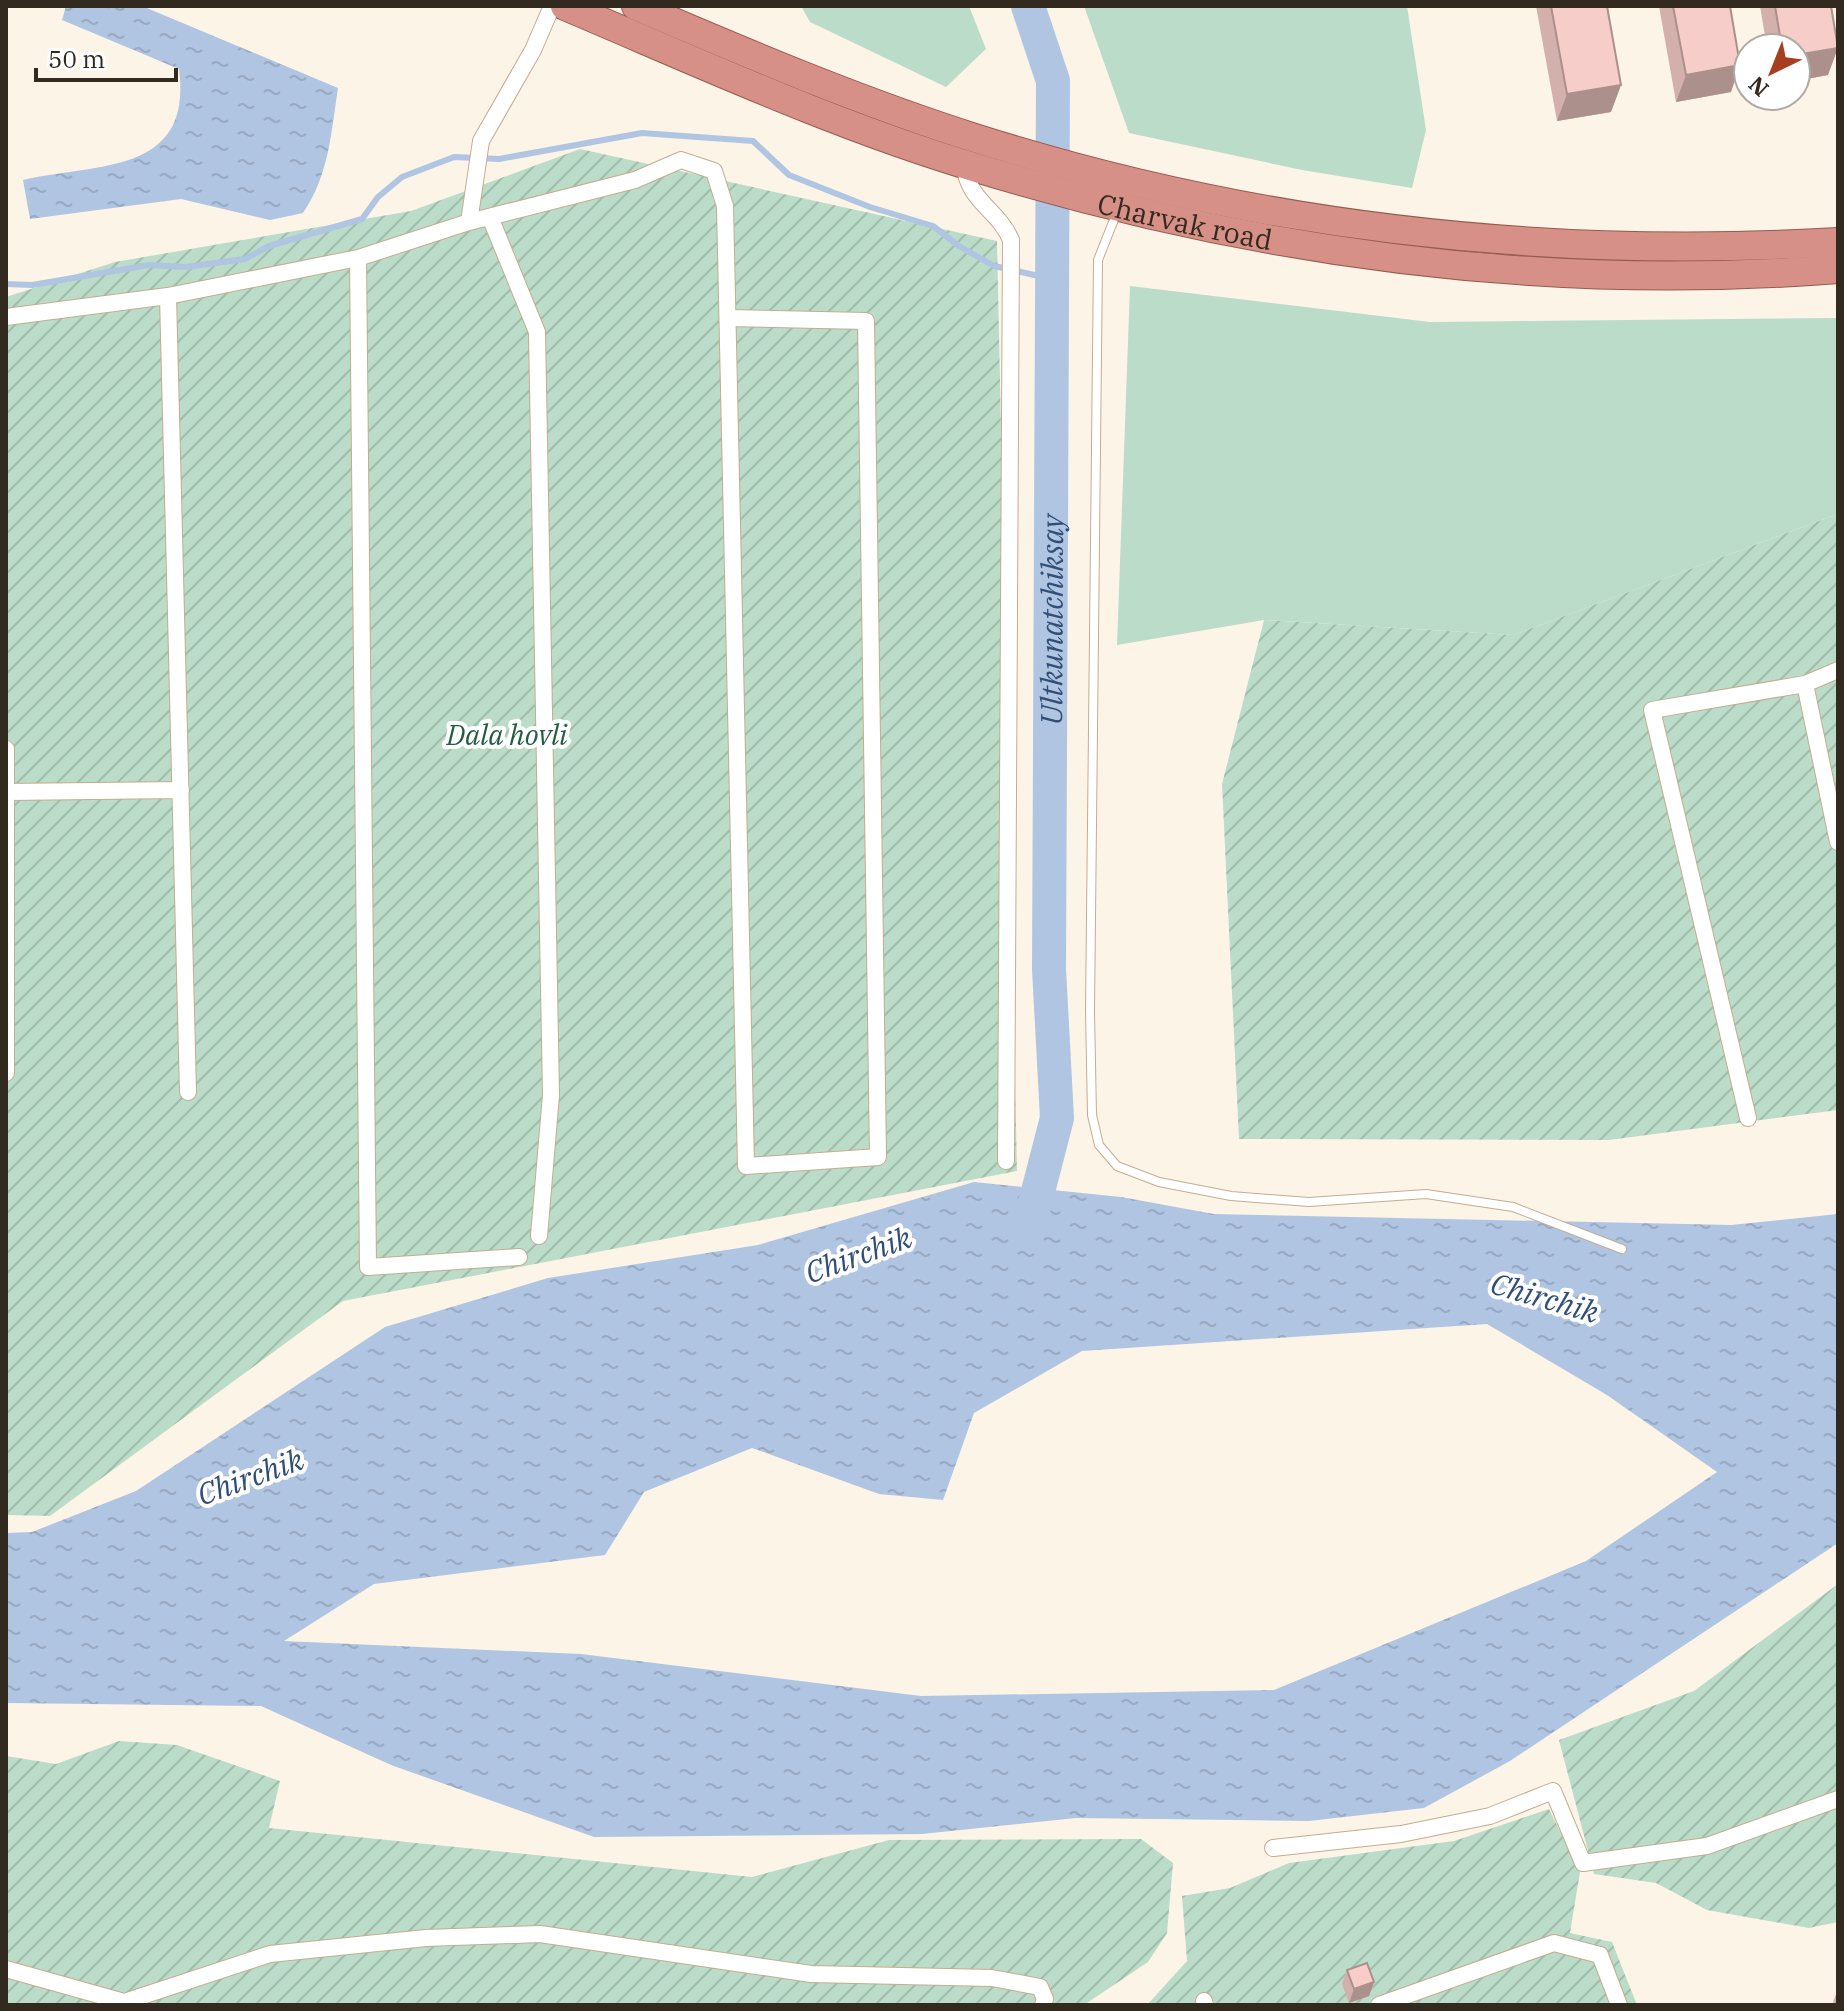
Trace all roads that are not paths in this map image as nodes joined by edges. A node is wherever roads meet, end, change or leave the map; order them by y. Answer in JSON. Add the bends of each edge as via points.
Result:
{"nodes":[{"id":1,"x":552,"y":6,"type":"edge"},
{"id":2,"x":565,"y":6,"type":"edge"},
{"id":3,"x":636,"y":6,"type":"edge"},
{"id":4,"x":970,"y":166,"type":"junction"},
{"id":5,"x":1119,"y":208,"type":"junction"},
{"id":6,"x":490,"y":217,"type":"junction"},
{"id":7,"x":469,"y":222,"type":"junction"},
{"id":8,"x":1838,"y":242,"type":"edge"},
{"id":9,"x":358,"y":258,"type":"junction"},
{"id":10,"x":1838,"y":269,"type":"edge"},
{"id":11,"x":168,"y":296,"type":"junction"},
{"id":12,"x":6,"y":317,"type":"edge"},
{"id":13,"x":728,"y":318,"type":"junction"},
{"id":14,"x":1838,"y":670,"type":"edge"},
{"id":15,"x":1805,"y":684,"type":"junction"},
{"id":16,"x":6,"y":749,"type":"edge"},
{"id":17,"x":181,"y":790,"type":"junction"},
{"id":18,"x":7,"y":792,"type":"edge"},
{"id":19,"x":1838,"y":842,"type":"edge"},
{"id":20,"x":6,"y":1073,"type":"edge"},
{"id":21,"x":188,"y":1092,"type":"dead end"},
{"id":22,"x":1748,"y":1118,"type":"dead end"},
{"id":23,"x":1006,"y":1161,"type":"dead end"},
{"id":24,"x":539,"y":1236,"type":"dead end"},
{"id":25,"x":1622,"y":1249,"type":"dead end"},
{"id":26,"x":519,"y":1257,"type":"dead end"},
{"id":27,"x":1838,"y":1799,"type":"edge"},
{"id":28,"x":1273,"y":1848,"type":"dead end"},
{"id":29,"x":6,"y":1969,"type":"edge"},
{"id":30,"x":124,"y":2003,"type":"edge"},
{"id":31,"x":1043,"y":2005,"type":"edge"},
{"id":32,"x":1379,"y":2005,"type":"edge"},
{"id":33,"x":1619,"y":2005,"type":"edge"}],
"edges":[{"from":1,"to":7,"type":"street","via":[[481,141]]},
{"from":2,"to":4,"type":"highway","name":"Charvak road","via":[[835,117]]},
{"from":3,"to":8,"type":"highway","name":"Charvak road","via":[[846,92],[978,139],[1283,214],[1484,239],[1651,246]]},
{"from":4,"to":5,"type":"highway","name":"Charvak road"},
{"from":4,"to":23,"type":"street","via":[[969,188],[1011,240]]},
{"from":5,"to":10,"type":"highway","name":"Charvak road","via":[[1275,242],[1480,268],[1634,276]]},
{"from":5,"to":25,"type":"lane","via":[[1098,260],[1090,1011],[1092,1115],[1099,1145],[1117,1166],[1159,1182],[1231,1196],[1309,1202],[1426,1194],[1513,1207]]},
{"from":6,"to":7,"type":"street"},
{"from":6,"to":13,"type":"street","via":[[635,180],[681,160],[714,171],[725,206]]},
{"from":6,"to":24,"type":"street","via":[[537,332],[551,1095]]},
{"from":7,"to":9,"type":"street"},
{"from":9,"to":11,"type":"street"},
{"from":9,"to":26,"type":"street","via":[[368,1267]]},
{"from":11,"to":12,"type":"street"},
{"from":11,"to":17,"type":"street"},
{"from":13,"to":13,"type":"street","via":[[866,321],[878,1157],[746,1166]]},
{"from":14,"to":15,"type":"street"},
{"from":15,"to":19,"type":"street"},
{"from":15,"to":22,"type":"street","via":[[1652,710]]},
{"from":16,"to":18,"type":"street"},
{"from":17,"to":18,"type":"street"},
{"from":17,"to":21,"type":"street"},
{"from":18,"to":20,"type":"street"},
{"from":27,"to":28,"type":"street","via":[[1707,1846],[1583,1863],[1553,1791],[1490,1816],[1401,1834]]},
{"from":29,"to":30,"type":"street"},
{"from":30,"to":31,"type":"street","via":[[270,1954],[426,1938],[540,1934],[811,1974],[992,1978],[1040,1987]]},
{"from":32,"to":33,"type":"street","via":[[1554,1943],[1600,1955]]}]}
